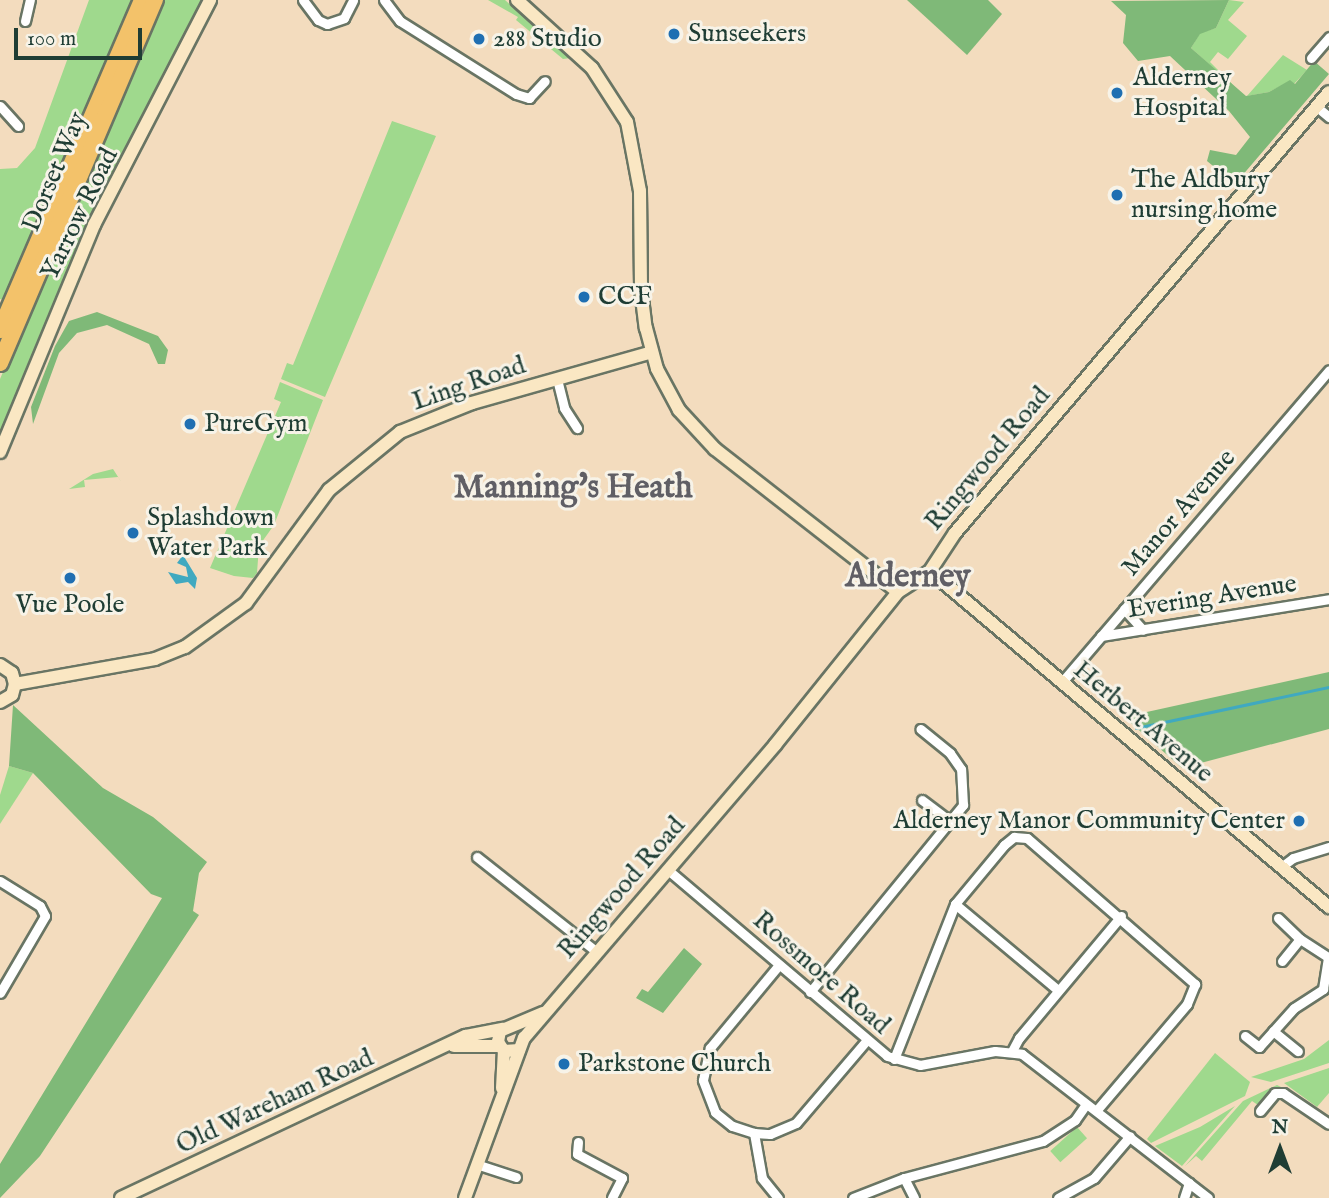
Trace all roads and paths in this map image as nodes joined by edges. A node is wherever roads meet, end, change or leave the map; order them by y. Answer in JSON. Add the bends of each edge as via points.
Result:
{"nodes":[{"id":1,"x":30,"y":0,"type":"edge"},
{"id":2,"x":142,"y":0,"type":"edge"},
{"id":3,"x":155,"y":0,"type":"edge"},
{"id":4,"x":210,"y":0,"type":"edge"},
{"id":5,"x":303,"y":0,"type":"edge"},
{"id":6,"x":353,"y":0,"type":"edge"},
{"id":7,"x":384,"y":0,"type":"edge"},
{"id":8,"x":517,"y":0,"type":"edge"},
{"id":9,"x":25,"y":21,"type":"dead end"},
{"id":10,"x":1329,"y":37,"type":"edge"},
{"id":11,"x":1311,"y":58,"type":"dead end"},
{"id":12,"x":545,"y":81,"type":"dead end"},
{"id":13,"x":1329,"y":92,"type":"edge"},
{"id":14,"x":0,"y":107,"type":"edge"},
{"id":15,"x":1317,"y":107,"type":"junction"},
{"id":16,"x":9,"y":117,"type":"junction"},
{"id":17,"x":1329,"y":117,"type":"edge"},
{"id":18,"x":1,"y":126,"type":"edge"},
{"id":19,"x":18,"y":126,"type":"dead end"},
{"id":20,"x":0,"y":330,"type":"edge"},
{"id":21,"x":652,"y":352,"type":"junction"},
{"id":22,"x":0,"y":363,"type":"edge"},
{"id":23,"x":1329,"y":370,"type":"edge"},
{"id":24,"x":557,"y":379,"type":"junction"},
{"id":25,"x":577,"y":428,"type":"dead end"},
{"id":26,"x":0,"y":452,"type":"edge"},
{"id":27,"x":930,"y":570,"type":"junction"},
{"id":28,"x":898,"y":592,"type":"junction"},
{"id":29,"x":1329,"y":599,"type":"edge"},
{"id":30,"x":1124,"y":609,"type":"junction"},
{"id":31,"x":1143,"y":631,"type":"junction"},
{"id":32,"x":1101,"y":636,"type":"junction"},
{"id":33,"x":0,"y":665,"type":"edge"},
{"id":34,"x":15,"y":684,"type":"junction"},
{"id":35,"x":1061,"y":684,"type":"junction"},
{"id":36,"x":0,"y":702,"type":"edge"},
{"id":37,"x":920,"y":729,"type":"dead end"},
{"id":38,"x":922,"y":800,"type":"dead end"},
{"id":39,"x":950,"y":821,"type":"junction"},
{"id":40,"x":1329,"y":847,"type":"edge"},
{"id":41,"x":477,"y":857,"type":"dead end"},
{"id":42,"x":1281,"y":867,"type":"junction"},
{"id":43,"x":668,"y":870,"type":"junction"},
{"id":44,"x":0,"y":881,"type":"edge"},
{"id":45,"x":955,"y":904,"type":"junction"},
{"id":46,"x":1329,"y":907,"type":"edge"},
{"id":47,"x":1121,"y":916,"type":"junction"},
{"id":48,"x":1278,"y":918,"type":"dead end"},
{"id":49,"x":1300,"y":939,"type":"junction"},
{"id":50,"x":597,"y":952,"type":"junction"},
{"id":51,"x":1328,"y":959,"type":"edge"},
{"id":52,"x":1282,"y":961,"type":"dead end"},
{"id":53,"x":779,"y":965,"type":"junction"},
{"id":54,"x":1058,"y":990,"type":"junction"},
{"id":55,"x":810,"y":992,"type":"junction"},
{"id":56,"x":0,"y":993,"type":"edge"},
{"id":57,"x":547,"y":1011,"type":"junction"},
{"id":58,"x":507,"y":1027,"type":"junction"},
{"id":59,"x":1273,"y":1031,"type":"junction"},
{"id":60,"x":1245,"y":1035,"type":"dead end"},
{"id":61,"x":866,"y":1041,"type":"junction"},
{"id":62,"x":521,"y":1044,"type":"junction"},
{"id":63,"x":449,"y":1047,"type":"junction"},
{"id":64,"x":501,"y":1049,"type":"junction"},
{"id":65,"x":1012,"y":1051,"type":"junction"},
{"id":66,"x":1298,"y":1051,"type":"dead end"},
{"id":67,"x":894,"y":1059,"type":"junction"},
{"id":68,"x":502,"y":1088,"type":"junction"},
{"id":69,"x":1086,"y":1104,"type":"junction"},
{"id":70,"x":1096,"y":1111,"type":"junction"},
{"id":71,"x":1260,"y":1111,"type":"dead end"},
{"id":72,"x":1329,"y":1124,"type":"edge"},
{"id":73,"x":754,"y":1133,"type":"junction"},
{"id":74,"x":1130,"y":1136,"type":"junction"},
{"id":75,"x":578,"y":1142,"type":"dead end"},
{"id":76,"x":476,"y":1164,"type":"junction"},
{"id":77,"x":516,"y":1177,"type":"dead end"},
{"id":78,"x":904,"y":1178,"type":"junction"},
{"id":79,"x":1189,"y":1183,"type":"junction"},
{"id":80,"x":121,"y":1198,"type":"edge"},
{"id":81,"x":465,"y":1198,"type":"edge"},
{"id":82,"x":612,"y":1198,"type":"edge"},
{"id":83,"x":778,"y":1198,"type":"edge"},
{"id":84,"x":853,"y":1198,"type":"edge"},
{"id":85,"x":914,"y":1198,"type":"edge"},
{"id":86,"x":1058,"y":1198,"type":"edge"},
{"id":87,"x":1184,"y":1198,"type":"edge"},
{"id":88,"x":1208,"y":1198,"type":"edge"}],
"edges":[{"from":1,"to":9,"type":"street"},
{"from":2,"to":20,"type":"highway","name":"Dorset Way"},
{"from":3,"to":22,"type":"highway","name":"Dorset Way"},
{"from":4,"to":26,"type":"street","name":"Yarrow Road","via":[[94,225]]},
{"from":5,"to":6,"type":"street","via":[[318,20],[327,24],[344,18]]},
{"from":7,"to":12,"type":"street","via":[[400,21],[516,94],[529,98]]},
{"from":8,"to":21,"type":"street","via":[[592,68],[627,122],[638,166],[641,290]]},
{"from":10,"to":11,"type":"street"},
{"from":13,"to":15,"type":"street","name":"Ringwood Road"},
{"from":14,"to":16,"type":"street"},
{"from":15,"to":17,"type":"street"},
{"from":15,"to":27,"type":"street","name":"Ringwood Road","via":[[955,533]]},
{"from":16,"to":18,"type":"street"},
{"from":16,"to":19,"type":"street"},
{"from":21,"to":24,"type":"street","name":"Ling Road"},
{"from":21,"to":28,"type":"street","via":[[664,385],[699,435]]},
{"from":23,"to":30,"type":"street","name":"Manor Avenue"},
{"from":24,"to":25,"type":"street","via":[[564,408]]},
{"from":24,"to":34,"type":"street","name":"Ling Road","via":[[442,412],[376,449],[317,504],[246,603],[185,647],[155,659]]},
{"from":27,"to":28,"type":"street","name":"Ringwood Road"},
{"from":27,"to":35,"type":"street","name":"Herbert Avenue"},
{"from":28,"to":43,"type":"street","name":"Ringwood Road"},
{"from":29,"to":31,"type":"street","name":"Evering Avenue"},
{"from":30,"to":31,"type":"street"},
{"from":30,"to":32,"type":"street","name":"Manor Avenue"},
{"from":31,"to":32,"type":"street","name":"Evering Avenue"},
{"from":32,"to":35,"type":"street","name":"Manor Avenue"},
{"from":33,"to":34,"type":"street","via":[[12,673]]},
{"from":34,"to":36,"type":"street","via":[[12,695]]},
{"from":35,"to":42,"type":"street","name":"Herbert Avenue"},
{"from":37,"to":39,"type":"street","via":[[950,753],[961,769],[965,797]]},
{"from":38,"to":39,"type":"street"},
{"from":39,"to":55,"type":"street"},
{"from":40,"to":42,"type":"street","via":[[1293,858]]},
{"from":41,"to":50,"type":"street"},
{"from":42,"to":46,"type":"street","name":"Herbert Avenue"},
{"from":43,"to":50,"type":"street","name":"Ringwood Road"},
{"from":43,"to":53,"type":"street","name":"Rossmore Road"},
{"from":44,"to":56,"type":"street","via":[[40,906],[45,916]]},
{"from":45,"to":47,"type":"street","via":[[1004,845],[1023,837]]},
{"from":45,"to":54,"type":"street"},
{"from":45,"to":67,"type":"street"},
{"from":47,"to":54,"type":"street"},
{"from":47,"to":70,"type":"street","via":[[1186,972],[1196,988]]},
{"from":48,"to":49,"type":"street"},
{"from":49,"to":51,"type":"street"},
{"from":49,"to":52,"type":"street"},
{"from":50,"to":57,"type":"street","name":"Ringwood Road"},
{"from":51,"to":59,"type":"street","via":[[1323,989],[1308,995]]},
{"from":53,"to":55,"type":"street","name":"Rossmore Road"},
{"from":53,"to":73,"type":"street","via":[[720,1034],[704,1069],[715,1112],[732,1126]]},
{"from":54,"to":65,"type":"street"},
{"from":55,"to":61,"type":"street","name":"Rossmore Road"},
{"from":57,"to":58,"type":"street","name":"Ringwood Road"},
{"from":57,"to":62,"type":"street","name":"Ringwood Road"},
{"from":58,"to":62,"type":"street"},
{"from":58,"to":63,"type":"street","name":"Old Wareham Road","via":[[466,1036]]},
{"from":58,"to":64,"type":"street","name":"Ringwood Road"},
{"from":59,"to":60,"type":"street","via":[[1259,1047]]},
{"from":59,"to":66,"type":"street"},
{"from":61,"to":67,"type":"street","name":"Rossmore Road"},
{"from":61,"to":73,"type":"street","via":[[796,1123],[770,1134]]},
{"from":62,"to":64,"type":"street","name":"Old Wareham Road"},
{"from":62,"to":68,"type":"street","name":"Ringwood Road"},
{"from":63,"to":64,"type":"street","name":"Old Wareham Road"},
{"from":63,"to":80,"type":"street","name":"Old Wareham Road"},
{"from":64,"to":68,"type":"street","name":"Ringwood Road"},
{"from":65,"to":67,"type":"street","name":"Rossmore Road","via":[[927,1065]]},
{"from":65,"to":69,"type":"street"},
{"from":68,"to":76,"type":"street","name":"Ringwood Road"},
{"from":69,"to":70,"type":"street"},
{"from":69,"to":78,"type":"street","via":[[1075,1120],[1043,1141]]},
{"from":70,"to":74,"type":"street"},
{"from":71,"to":72,"type":"street","via":[[1275,1093],[1283,1093]]},
{"from":73,"to":83,"type":"street","via":[[760,1171]]},
{"from":74,"to":79,"type":"street"},
{"from":74,"to":86,"type":"street","via":[[1094,1178]]},
{"from":75,"to":82,"type":"street","via":[[577,1154],[622,1178]]},
{"from":76,"to":77,"type":"street"},
{"from":76,"to":81,"type":"street","name":"Ringwood Road"},
{"from":78,"to":84,"type":"street"},
{"from":78,"to":85,"type":"street"},
{"from":79,"to":87,"type":"street"},
{"from":79,"to":88,"type":"street"}]}
